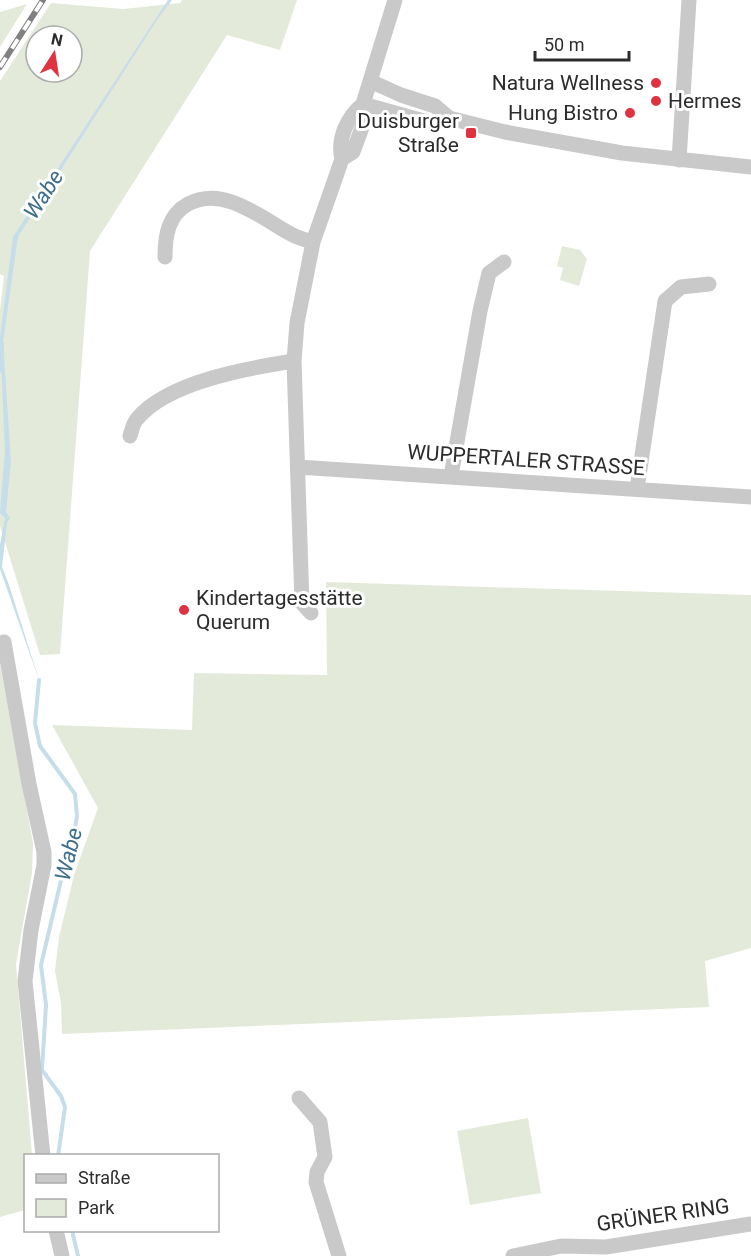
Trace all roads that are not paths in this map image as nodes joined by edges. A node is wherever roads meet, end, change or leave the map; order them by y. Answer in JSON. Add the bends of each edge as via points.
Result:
{"nodes":[{"id":1,"x":395,"y":0,"type":"edge"},
{"id":2,"x":689,"y":0,"type":"edge"},
{"id":3,"x":370,"y":81,"type":"junction"},
{"id":4,"x":363,"y":104,"type":"junction"},
{"id":5,"x":449,"y":118,"type":"junction"},
{"id":6,"x":680,"y":160,"type":"junction"},
{"id":7,"x":751,"y":168,"type":"edge"},
{"id":8,"x":313,"y":242,"type":"junction"},
{"id":9,"x":165,"y":257,"type":"dead end"},
{"id":10,"x":504,"y":262,"type":"dead end"},
{"id":11,"x":709,"y":285,"type":"dead end"},
{"id":12,"x":294,"y":361,"type":"junction"},
{"id":13,"x":130,"y":436,"type":"dead end"},
{"id":14,"x":298,"y":467,"type":"junction"},
{"id":15,"x":451,"y":476,"type":"junction"},
{"id":16,"x":637,"y":489,"type":"junction"},
{"id":17,"x":751,"y":496,"type":"edge"},
{"id":18,"x":311,"y":613,"type":"dead end"},
{"id":19,"x":4,"y":642,"type":"dead end"},
{"id":20,"x":299,"y":1098,"type":"dead end"},
{"id":21,"x":43,"y":1154,"type":"edge"},
{"id":22,"x":751,"y":1224,"type":"edge"},
{"id":23,"x":56,"y":1232,"type":"edge"},
{"id":24,"x":581,"y":1251,"type":"edge"},
{"id":25,"x":62,"y":1256,"type":"edge"},
{"id":26,"x":339,"y":1256,"type":"edge"},
{"id":27,"x":513,"y":1256,"type":"edge"}],
"edges":[{"from":1,"to":3,"type":"street"},
{"from":2,"to":6,"type":"street"},
{"from":3,"to":4,"type":"street"},
{"from":3,"to":5,"type":"street","via":[[435,106]]},
{"from":4,"to":5,"type":"street","via":[[431,123]]},
{"from":4,"to":8,"type":"street","via":[[352,113],[339,147],[342,159]]},
{"from":5,"to":6,"type":"street","via":[[561,143]]},
{"from":6,"to":7,"type":"street"},
{"from":8,"to":9,"type":"street","via":[[294,236],[236,203],[205,199],[193,201],[175,214],[165,240]]},
{"from":8,"to":12,"type":"street"},
{"from":10,"to":15,"type":"street","via":[[489,273]]},
{"from":11,"to":16,"type":"street","via":[[681,287],[665,301]]},
{"from":12,"to":13,"type":"street","via":[[219,376],[168,395],[135,420]]},
{"from":12,"to":14,"type":"street"},
{"from":14,"to":15,"type":"street","name":"WUPPERTALER STRASSE"},
{"from":14,"to":18,"type":"street","via":[[302,603]]},
{"from":15,"to":16,"type":"street","name":"WUPPERTALER STRASSE"},
{"from":16,"to":17,"type":"street","name":"WUPPERTALER STRASSE"},
{"from":19,"to":21,"type":"street","via":[[44,852],[25,981]]},
{"from":20,"to":26,"type":"street","via":[[320,1122],[325,1157],[316,1182]]},
{"from":22,"to":24,"type":"street","name":"GRÜNER RING"},
{"from":23,"to":25,"type":"street"},
{"from":24,"to":27,"type":"street","name":"GRÜNER RING","via":[[561,1246]]}]}
